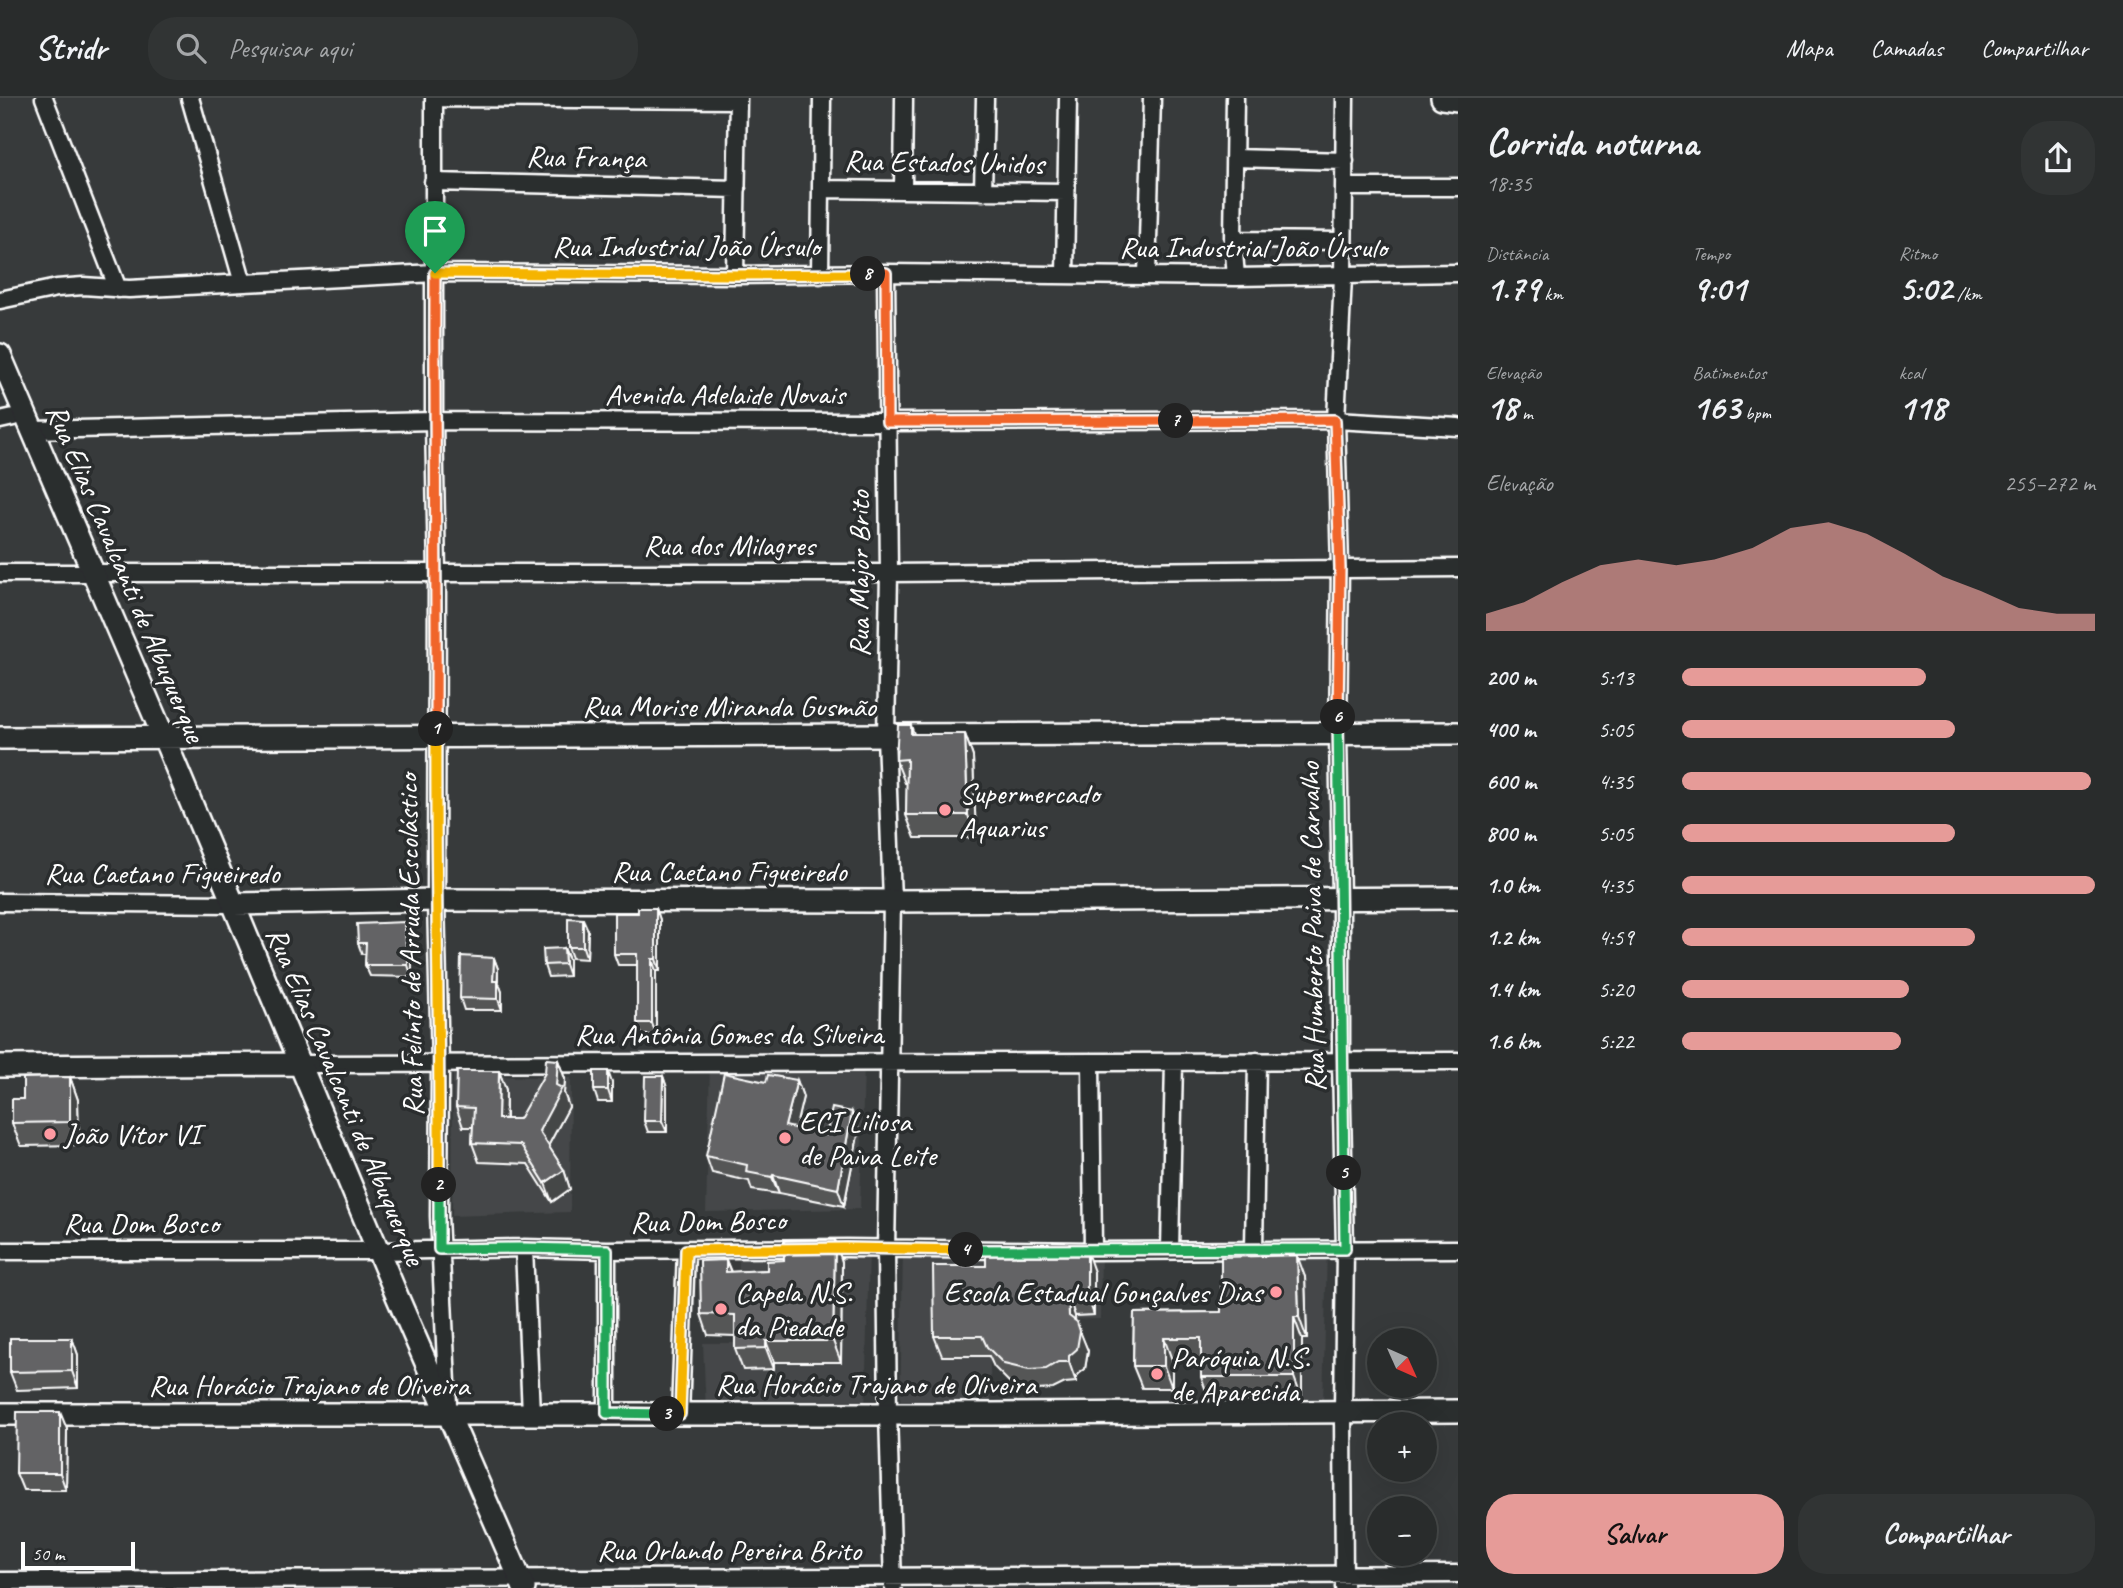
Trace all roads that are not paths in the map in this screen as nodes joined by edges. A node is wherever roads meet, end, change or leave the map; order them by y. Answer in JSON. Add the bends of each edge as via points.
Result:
{"nodes":[{"id":1,"x":44,"y":98,"type":"edge"},
{"id":2,"x":190,"y":98,"type":"edge"},
{"id":3,"x":434,"y":98,"type":"edge"},
{"id":4,"x":577,"y":98,"type":"edge"},
{"id":5,"x":822,"y":98,"type":"edge"},
{"id":6,"x":904,"y":98,"type":"edge"},
{"id":7,"x":985,"y":98,"type":"edge"},
{"id":8,"x":1068,"y":98,"type":"edge"},
{"id":9,"x":1152,"y":98,"type":"edge"},
{"id":10,"x":1235,"y":98,"type":"edge"},
{"id":11,"x":1345,"y":98,"type":"edge"},
{"id":12,"x":1442,"y":98,"type":"edge"},
{"id":13,"x":659,"y":99,"type":"edge"},
{"id":14,"x":738,"y":99,"type":"edge"},
{"id":15,"x":1458,"y":100,"type":"edge"},
{"id":16,"x":1234,"y":158,"type":"junction"},
{"id":17,"x":1345,"y":161,"type":"junction"},
{"id":18,"x":433,"y":181,"type":"junction"},
{"id":19,"x":1345,"y":187,"type":"junction"},
{"id":20,"x":1458,"y":187,"type":"edge"},
{"id":21,"x":821,"y":188,"type":"junction"},
{"id":22,"x":737,"y":189,"type":"junction"},
{"id":23,"x":902,"y":190,"type":"junction"},
{"id":24,"x":983,"y":192,"type":"junction"},
{"id":25,"x":1066,"y":192,"type":"junction"},
{"id":26,"x":1233,"y":240,"type":"junction"},
{"id":27,"x":1343,"y":241,"type":"junction"},
{"id":28,"x":435,"y":273,"type":"junction"},
{"id":29,"x":886,"y":273,"type":"junction"},
{"id":30,"x":1458,"y":273,"type":"edge"},
{"id":31,"x":735,"y":275,"type":"junction"},
{"id":32,"x":820,"y":275,"type":"junction"},
{"id":33,"x":1065,"y":275,"type":"junction"},
{"id":34,"x":1147,"y":276,"type":"junction"},
{"id":35,"x":1343,"y":276,"type":"junction"},
{"id":36,"x":1236,"y":277,"type":"junction"},
{"id":37,"x":243,"y":283,"type":"junction"},
{"id":38,"x":118,"y":289,"type":"junction"},
{"id":39,"x":0,"y":300,"type":"edge"},
{"id":40,"x":0,"y":355,"type":"edge"},
{"id":41,"x":0,"y":420,"type":"edge"},
{"id":42,"x":1335,"y":420,"type":"junction"},
{"id":43,"x":434,"y":421,"type":"junction"},
{"id":44,"x":30,"y":422,"type":"junction"},
{"id":45,"x":887,"y":422,"type":"junction"},
{"id":46,"x":1458,"y":427,"type":"edge"},
{"id":47,"x":1340,"y":568,"type":"junction"},
{"id":48,"x":1458,"y":568,"type":"edge"},
{"id":49,"x":0,"y":573,"type":"edge"},
{"id":50,"x":94,"y":573,"type":"junction"},
{"id":51,"x":437,"y":573,"type":"junction"},
{"id":52,"x":889,"y":573,"type":"junction"},
{"id":53,"x":1458,"y":733,"type":"edge"},
{"id":54,"x":1338,"y":734,"type":"junction"},
{"id":55,"x":436,"y":736,"type":"junction"},
{"id":56,"x":886,"y":736,"type":"junction"},
{"id":57,"x":0,"y":738,"type":"edge"},
{"id":58,"x":164,"y":738,"type":"junction"},
{"id":59,"x":1458,"y":898,"type":"edge"},
{"id":60,"x":1341,"y":899,"type":"junction"},
{"id":61,"x":436,"y":900,"type":"junction"},
{"id":62,"x":892,"y":901,"type":"junction"},
{"id":63,"x":0,"y":902,"type":"edge"},
{"id":64,"x":234,"y":904,"type":"junction"},
{"id":65,"x":1458,"y":1060,"type":"edge"},
{"id":66,"x":1257,"y":1061,"type":"junction"},
{"id":67,"x":1091,"y":1062,"type":"junction"},
{"id":68,"x":1174,"y":1062,"type":"junction"},
{"id":69,"x":1341,"y":1062,"type":"junction"},
{"id":70,"x":301,"y":1064,"type":"junction"},
{"id":71,"x":890,"y":1064,"type":"junction"},
{"id":72,"x":440,"y":1065,"type":"junction"},
{"id":73,"x":0,"y":1066,"type":"edge"},
{"id":74,"x":524,"y":1248,"type":"junction"},
{"id":75,"x":1458,"y":1248,"type":"edge"},
{"id":76,"x":439,"y":1249,"type":"junction"},
{"id":77,"x":1254,"y":1249,"type":"junction"},
{"id":78,"x":1345,"y":1249,"type":"junction"},
{"id":79,"x":607,"y":1250,"type":"junction"},
{"id":80,"x":686,"y":1250,"type":"junction"},
{"id":81,"x":886,"y":1250,"type":"junction"},
{"id":82,"x":1170,"y":1250,"type":"junction"},
{"id":83,"x":0,"y":1251,"type":"edge"},
{"id":84,"x":380,"y":1251,"type":"junction"},
{"id":85,"x":1093,"y":1251,"type":"junction"},
{"id":86,"x":1343,"y":1411,"type":"junction"},
{"id":87,"x":1458,"y":1411,"type":"edge"},
{"id":88,"x":607,"y":1413,"type":"junction"},
{"id":89,"x":888,"y":1413,"type":"junction"},
{"id":90,"x":0,"y":1414,"type":"edge"},
{"id":91,"x":448,"y":1414,"type":"junction"},
{"id":92,"x":680,"y":1414,"type":"junction"},
{"id":93,"x":531,"y":1415,"type":"junction"},
{"id":94,"x":1458,"y":1574,"type":"edge"},
{"id":95,"x":0,"y":1581,"type":"edge"},
{"id":96,"x":1345,"y":1581,"type":"edge"},
{"id":97,"x":893,"y":1583,"type":"edge"},
{"id":98,"x":522,"y":1584,"type":"edge"}],
"edges":[{"from":1,"to":38,"type":"street"},
{"from":2,"to":37,"type":"street"},
{"from":3,"to":4,"type":"street"},
{"from":3,"to":18,"type":"street","name":"Rua Felinto de Arruda Escolástico"},
{"from":4,"to":13,"type":"street"},
{"from":5,"to":21,"type":"street"},
{"from":6,"to":23,"type":"street"},
{"from":7,"to":24,"type":"street"},
{"from":8,"to":25,"type":"street"},
{"from":9,"to":34,"type":"street"},
{"from":10,"to":16,"type":"street"},
{"from":11,"to":17,"type":"street","name":"Rua Humberto Paiva de Carvalho"},
{"from":12,"to":15,"type":"street"},
{"from":13,"to":14,"type":"street"},
{"from":14,"to":22,"type":"street"},
{"from":16,"to":17,"type":"street"},
{"from":16,"to":26,"type":"street"},
{"from":17,"to":19,"type":"street","name":"Rua Humberto Paiva de Carvalho"},
{"from":18,"to":22,"type":"street","name":"Rua França"},
{"from":18,"to":28,"type":"street","name":"Rua Felinto de Arruda Escolástico"},
{"from":19,"to":20,"type":"street"},
{"from":19,"to":27,"type":"street","name":"Rua Humberto Paiva de Carvalho"},
{"from":21,"to":23,"type":"street","name":"Rua Estados Unidos"},
{"from":21,"to":32,"type":"street"},
{"from":22,"to":31,"type":"street"},
{"from":23,"to":24,"type":"street","name":"Rua Estados Unidos"},
{"from":24,"to":25,"type":"street","name":"Rua Estados Unidos"},
{"from":25,"to":33,"type":"street"},
{"from":26,"to":27,"type":"street"},
{"from":26,"to":36,"type":"street"},
{"from":27,"to":35,"type":"street","name":"Rua Humberto Paiva de Carvalho"},
{"from":28,"to":31,"type":"street","name":"Rua Industrial João Úrsulo"},
{"from":28,"to":37,"type":"street","name":"Rua Industrial João Úrsulo"},
{"from":28,"to":43,"type":"street","name":"Rua Felinto de Arruda Escolástico"},
{"from":29,"to":32,"type":"street","name":"Rua Industrial João Úrsulo"},
{"from":29,"to":33,"type":"street","name":"Rua Industrial João Úrsulo"},
{"from":29,"to":45,"type":"street","name":"Rua Major Brito"},
{"from":30,"to":35,"type":"street","name":"Rua Industrial João Úrsulo"},
{"from":31,"to":32,"type":"street","name":"Rua Industrial João Úrsulo"},
{"from":33,"to":34,"type":"street","name":"Rua Industrial João Úrsulo"},
{"from":34,"to":36,"type":"street","name":"Rua Industrial João Úrsulo"},
{"from":35,"to":36,"type":"street","name":"Rua Industrial João Úrsulo"},
{"from":35,"to":42,"type":"street","name":"Rua Humberto Paiva de Carvalho"},
{"from":37,"to":38,"type":"street","name":"Rua Industrial João Úrsulo"},
{"from":38,"to":39,"type":"street","name":"Rua Industrial João Úrsulo","via":[[57,288]]},
{"from":40,"to":44,"type":"street","name":"Rua Elias Cavalcanti de Albuquerque"},
{"from":41,"to":44,"type":"street","name":"Avenida Adelaide Novais"},
{"from":42,"to":45,"type":"street","name":"Avenida Adelaide Novais"},
{"from":42,"to":46,"type":"street","name":"Avenida Adelaide Novais"},
{"from":42,"to":47,"type":"street","name":"Rua Humberto Paiva de Carvalho"},
{"from":43,"to":44,"type":"street","name":"Avenida Adelaide Novais"},
{"from":43,"to":45,"type":"street","name":"Avenida Adelaide Novais"},
{"from":43,"to":51,"type":"street","name":"Rua Felinto de Arruda Escolástico"},
{"from":44,"to":50,"type":"street","name":"Rua Elias Cavalcanti de Albuquerque"},
{"from":45,"to":52,"type":"street","name":"Rua Major Brito"},
{"from":47,"to":48,"type":"street","name":"Rua dos Milagres"},
{"from":47,"to":52,"type":"street","name":"Rua dos Milagres"},
{"from":47,"to":54,"type":"street","name":"Rua Humberto Paiva de Carvalho"},
{"from":49,"to":50,"type":"street","name":"Rua dos Milagres"},
{"from":50,"to":51,"type":"street","name":"Rua dos Milagres"},
{"from":50,"to":58,"type":"street","name":"Rua Elias Cavalcanti de Albuquerque"},
{"from":51,"to":52,"type":"street","name":"Rua dos Milagres"},
{"from":51,"to":55,"type":"street","name":"Rua Felinto de Arruda Escolástico"},
{"from":52,"to":56,"type":"street","name":"Rua Major Brito"},
{"from":53,"to":54,"type":"street","name":"Rua Morise Miranda Gusmão"},
{"from":54,"to":56,"type":"street","name":"Rua Morise Miranda Gusmão"},
{"from":54,"to":60,"type":"street","name":"Rua Humberto Paiva de Carvalho"},
{"from":55,"to":56,"type":"street","name":"Rua Morise Miranda Gusmão"},
{"from":55,"to":58,"type":"street","name":"Rua Morise Miranda Gusmão"},
{"from":55,"to":61,"type":"street","name":"Rua Felinto de Arruda Escolástico"},
{"from":56,"to":62,"type":"street","name":"Rua Major Brito"},
{"from":57,"to":58,"type":"street","name":"Rua Morise Miranda Gusmão"},
{"from":58,"to":64,"type":"street","name":"Rua Elias Cavalcanti de Albuquerque"},
{"from":59,"to":60,"type":"street","name":"Rua Caetano Figueiredo"},
{"from":60,"to":62,"type":"street","name":"Rua Caetano Figueiredo"},
{"from":60,"to":69,"type":"street","name":"Rua Humberto Paiva de Carvalho"},
{"from":61,"to":62,"type":"street","name":"Rua Caetano Figueiredo"},
{"from":61,"to":64,"type":"street","name":"Rua Caetano Figueiredo"},
{"from":61,"to":72,"type":"street","name":"Rua Felinto de Arruda Escolástico"},
{"from":62,"to":71,"type":"street","name":"Rua Major Brito"},
{"from":63,"to":64,"type":"street","name":"Rua Caetano Figueiredo"},
{"from":64,"to":70,"type":"street","name":"Rua Elias Cavalcanti de Albuquerque"},
{"from":65,"to":69,"type":"street","name":"Rua Antônia Gomes da Silveira"},
{"from":66,"to":68,"type":"street","name":"Rua Antônia Gomes da Silveira"},
{"from":66,"to":69,"type":"street","name":"Rua Antônia Gomes da Silveira"},
{"from":66,"to":77,"type":"street"},
{"from":67,"to":68,"type":"street","name":"Rua Antônia Gomes da Silveira"},
{"from":67,"to":71,"type":"street","name":"Rua Antônia Gomes da Silveira"},
{"from":67,"to":85,"type":"street"},
{"from":68,"to":82,"type":"street"},
{"from":69,"to":78,"type":"street","name":"Rua Humberto Paiva de Carvalho"},
{"from":70,"to":72,"type":"street","name":"Rua Antônia Gomes da Silveira"},
{"from":70,"to":73,"type":"street","name":"Rua Antônia Gomes da Silveira"},
{"from":70,"to":84,"type":"street","name":"Rua Elias Cavalcanti de Albuquerque"},
{"from":71,"to":72,"type":"street","name":"Rua Antônia Gomes da Silveira"},
{"from":71,"to":81,"type":"street","name":"Rua Major Brito"},
{"from":72,"to":76,"type":"street","name":"Rua Felinto de Arruda Escolástico"},
{"from":74,"to":76,"type":"street","name":"Rua Dom Bosco"},
{"from":74,"to":79,"type":"street","name":"Rua Dom Bosco"},
{"from":74,"to":93,"type":"street"},
{"from":75,"to":78,"type":"street","name":"Rua Dom Bosco"},
{"from":76,"to":84,"type":"street","name":"Rua Dom Bosco"},
{"from":76,"to":91,"type":"street","name":"Rua Felinto de Arruda Escolástico"},
{"from":77,"to":78,"type":"street","name":"Rua Dom Bosco"},
{"from":77,"to":82,"type":"street","name":"Rua Dom Bosco"},
{"from":78,"to":86,"type":"street","name":"Rua Humberto Paiva de Carvalho"},
{"from":79,"to":80,"type":"street","name":"Rua Dom Bosco"},
{"from":79,"to":88,"type":"street"},
{"from":80,"to":81,"type":"street","name":"Rua Dom Bosco"},
{"from":80,"to":92,"type":"street"},
{"from":81,"to":85,"type":"street","name":"Rua Dom Bosco"},
{"from":81,"to":89,"type":"street","name":"Rua Major Brito"},
{"from":82,"to":85,"type":"street","name":"Rua Dom Bosco"},
{"from":83,"to":84,"type":"street","name":"Rua Dom Bosco"},
{"from":84,"to":91,"type":"street","name":"Rua Elias Cavalcanti de Albuquerque"},
{"from":86,"to":87,"type":"street","name":"Rua Horácio Trajano de Oliveira"},
{"from":86,"to":89,"type":"street","name":"Rua Horácio Trajano de Oliveira"},
{"from":86,"to":96,"type":"street","name":"Rua Humberto Paiva de Carvalho"},
{"from":88,"to":92,"type":"street","name":"Rua Horácio Trajano de Oliveira"},
{"from":88,"to":93,"type":"street","name":"Rua Horácio Trajano de Oliveira"},
{"from":89,"to":92,"type":"street","name":"Rua Horácio Trajano de Oliveira"},
{"from":89,"to":97,"type":"street","name":"Rua Major Brito"},
{"from":90,"to":91,"type":"street","name":"Rua Horácio Trajano de Oliveira"},
{"from":91,"to":93,"type":"street","name":"Rua Horácio Trajano de Oliveira"},
{"from":91,"to":98,"type":"street","name":"Rua Elias Cavalcanti de Albuquerque"},
{"from":94,"to":96,"type":"street","name":"Rua Orlando Pereira Brito"},
{"from":95,"to":98,"type":"street","name":"Rua Orlando Pereira Brito"},
{"from":96,"to":97,"type":"street","name":"Rua Orlando Pereira Brito"},
{"from":97,"to":98,"type":"street","name":"Rua Orlando Pereira Brito"}]}
